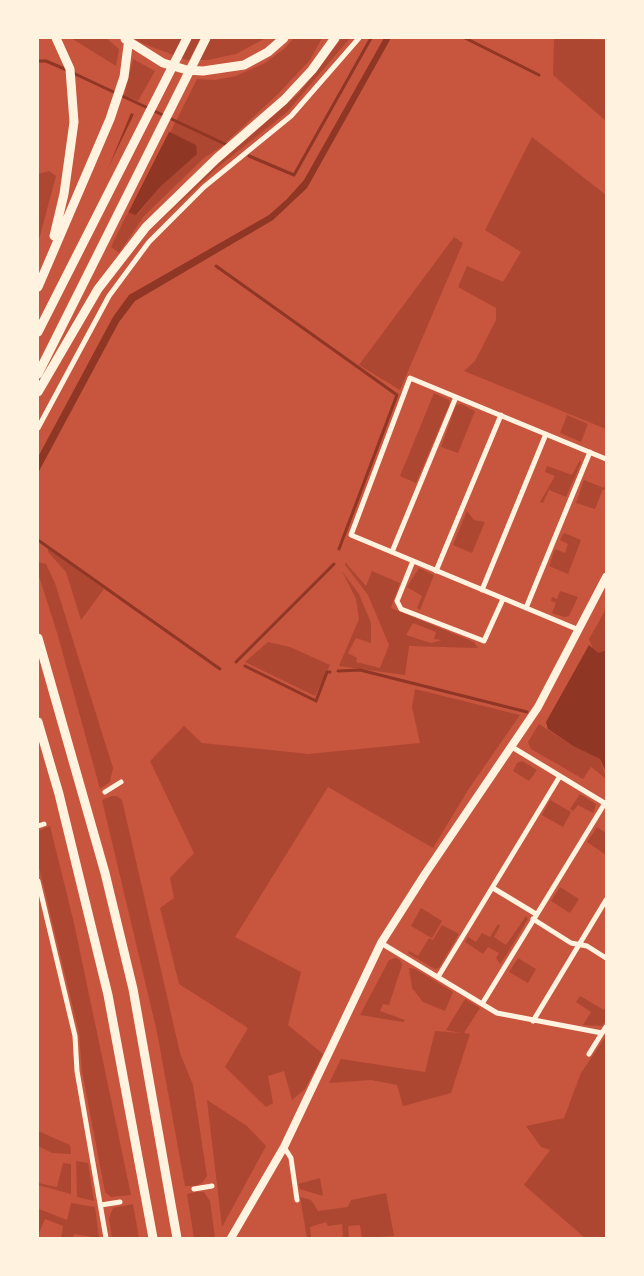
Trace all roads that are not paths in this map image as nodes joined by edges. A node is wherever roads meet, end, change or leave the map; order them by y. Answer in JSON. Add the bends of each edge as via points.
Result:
{"nodes":[{"id":1,"x":56,"y":38,"type":"edge"},
{"id":2,"x":123,"y":38,"type":"edge"},
{"id":3,"x":129,"y":38,"type":"edge"},
{"id":4,"x":187,"y":38,"type":"edge"},
{"id":5,"x":206,"y":38,"type":"edge"},
{"id":6,"x":285,"y":38,"type":"edge"},
{"id":7,"x":335,"y":38,"type":"edge"},
{"id":8,"x":360,"y":38,"type":"edge"},
{"id":9,"x":47,"y":265,"type":"junction"},
{"id":10,"x":38,"y":287,"type":"edge"},
{"id":11,"x":38,"y":332,"type":"edge"},
{"id":12,"x":38,"y":374,"type":"edge"},
{"id":13,"x":38,"y":392,"type":"edge"},
{"id":14,"x":456,"y":397,"type":"junction"},
{"id":15,"x":501,"y":415,"type":"junction"},
{"id":16,"x":38,"y":428,"type":"edge"},
{"id":17,"x":546,"y":434,"type":"junction"},
{"id":18,"x":590,"y":452,"type":"junction"},
{"id":19,"x":606,"y":459,"type":"edge"},
{"id":20,"x":392,"y":552,"type":"junction"},
{"id":21,"x":413,"y":561,"type":"junction"},
{"id":22,"x":436,"y":571,"type":"junction"},
{"id":23,"x":606,"y":577,"type":"edge"},
{"id":24,"x":482,"y":590,"type":"junction"},
{"id":25,"x":503,"y":598,"type":"junction"},
{"id":26,"x":526,"y":608,"type":"junction"},
{"id":27,"x":579,"y":630,"type":"junction"},
{"id":28,"x":38,"y":638,"type":"edge"},
{"id":29,"x":38,"y":722,"type":"edge"},
{"id":30,"x":512,"y":747,"type":"junction"},
{"id":31,"x":560,"y":776,"type":"junction"},
{"id":32,"x":121,"y":782,"type":"dead end"},
{"id":33,"x":105,"y":792,"type":"dead end"},
{"id":34,"x":606,"y":803,"type":"edge"},
{"id":35,"x":44,"y":824,"type":"dead end"},
{"id":36,"x":38,"y":826,"type":"edge"},
{"id":37,"x":38,"y":881,"type":"edge"},
{"id":38,"x":493,"y":888,"type":"junction"},
{"id":39,"x":606,"y":900,"type":"edge"},
{"id":40,"x":535,"y":917,"type":"junction"},
{"id":41,"x":381,"y":943,"type":"junction"},
{"id":42,"x":580,"y":944,"type":"junction"},
{"id":43,"x":606,"y":958,"type":"edge"},
{"id":44,"x":438,"y":977,"type":"junction"},
{"id":45,"x":482,"y":1004,"type":"junction"},
{"id":46,"x":533,"y":1020,"type":"junction"},
{"id":47,"x":606,"y":1027,"type":"edge"},
{"id":48,"x":602,"y":1033,"type":"junction"},
{"id":49,"x":589,"y":1054,"type":"dead end"},
{"id":50,"x":284,"y":1147,"type":"junction"},
{"id":51,"x":212,"y":1186,"type":"dead end"},
{"id":52,"x":194,"y":1190,"type":"dead end"},
{"id":53,"x":297,"y":1200,"type":"dead end"},
{"id":54,"x":120,"y":1202,"type":"dead end"},
{"id":55,"x":101,"y":1204,"type":"junction"},
{"id":56,"x":106,"y":1239,"type":"edge"},
{"id":57,"x":153,"y":1239,"type":"edge"},
{"id":58,"x":177,"y":1239,"type":"edge"},
{"id":59,"x":231,"y":1239,"type":"edge"}],
"edges":[{"from":1,"to":9,"type":"highway","via":[[70,69],[74,122],[64,194]]},
{"from":2,"to":6,"type":"highway","via":[[163,63],[203,71],[244,65]]},
{"from":3,"to":9,"type":"highway","via":[[124,77],[114,108]]},
{"from":4,"to":11,"type":"highway"},
{"from":5,"to":12,"type":"highway"},
{"from":7,"to":13,"type":"highway","via":[[298,85],[146,227],[86,307]]},
{"from":8,"to":16,"type":"street","via":[[291,116],[204,187],[149,242],[109,296]]},
{"from":9,"to":10,"type":"highway"},
{"from":14,"to":15,"type":"street"},
{"from":14,"to":20,"type":"street"},
{"from":14,"to":20,"type":"street","via":[[410,378],[351,535]]},
{"from":15,"to":17,"type":"street"},
{"from":15,"to":22,"type":"street"},
{"from":17,"to":18,"type":"street"},
{"from":17,"to":24,"type":"street"},
{"from":18,"to":19,"type":"street"},
{"from":18,"to":26,"type":"street"},
{"from":20,"to":21,"type":"street"},
{"from":21,"to":22,"type":"street"},
{"from":21,"to":25,"type":"street","via":[[397,601],[401,609],[484,641]]},
{"from":22,"to":24,"type":"street"},
{"from":23,"to":27,"type":"main road"},
{"from":24,"to":25,"type":"street"},
{"from":25,"to":26,"type":"street"},
{"from":26,"to":27,"type":"street"},
{"from":27,"to":30,"type":"main road"},
{"from":28,"to":58,"type":"highway","via":[[99,851],[130,978]]},
{"from":29,"to":57,"type":"highway","via":[[108,995]]},
{"from":30,"to":31,"type":"street"},
{"from":30,"to":41,"type":"main road"},
{"from":31,"to":34,"type":"street"},
{"from":31,"to":38,"type":"street"},
{"from":32,"to":33,"type":"street"},
{"from":34,"to":40,"type":"street"},
{"from":35,"to":36,"type":"street"},
{"from":37,"to":55,"type":"street","via":[[75,1036],[77,1071]]},
{"from":38,"to":40,"type":"street"},
{"from":38,"to":44,"type":"street"},
{"from":39,"to":42,"type":"street"},
{"from":40,"to":42,"type":"street","via":[[571,943]]},
{"from":40,"to":45,"type":"street"},
{"from":41,"to":44,"type":"street"},
{"from":41,"to":50,"type":"main road"},
{"from":42,"to":43,"type":"street"},
{"from":42,"to":46,"type":"street"},
{"from":44,"to":45,"type":"street"},
{"from":45,"to":46,"type":"street","via":[[497,1013]]},
{"from":46,"to":48,"type":"street"},
{"from":47,"to":48,"type":"street"},
{"from":48,"to":49,"type":"street"},
{"from":50,"to":53,"type":"street","via":[[291,1158]]},
{"from":50,"to":59,"type":"main road"},
{"from":51,"to":52,"type":"street"},
{"from":54,"to":55,"type":"street"},
{"from":55,"to":56,"type":"street"}]}
